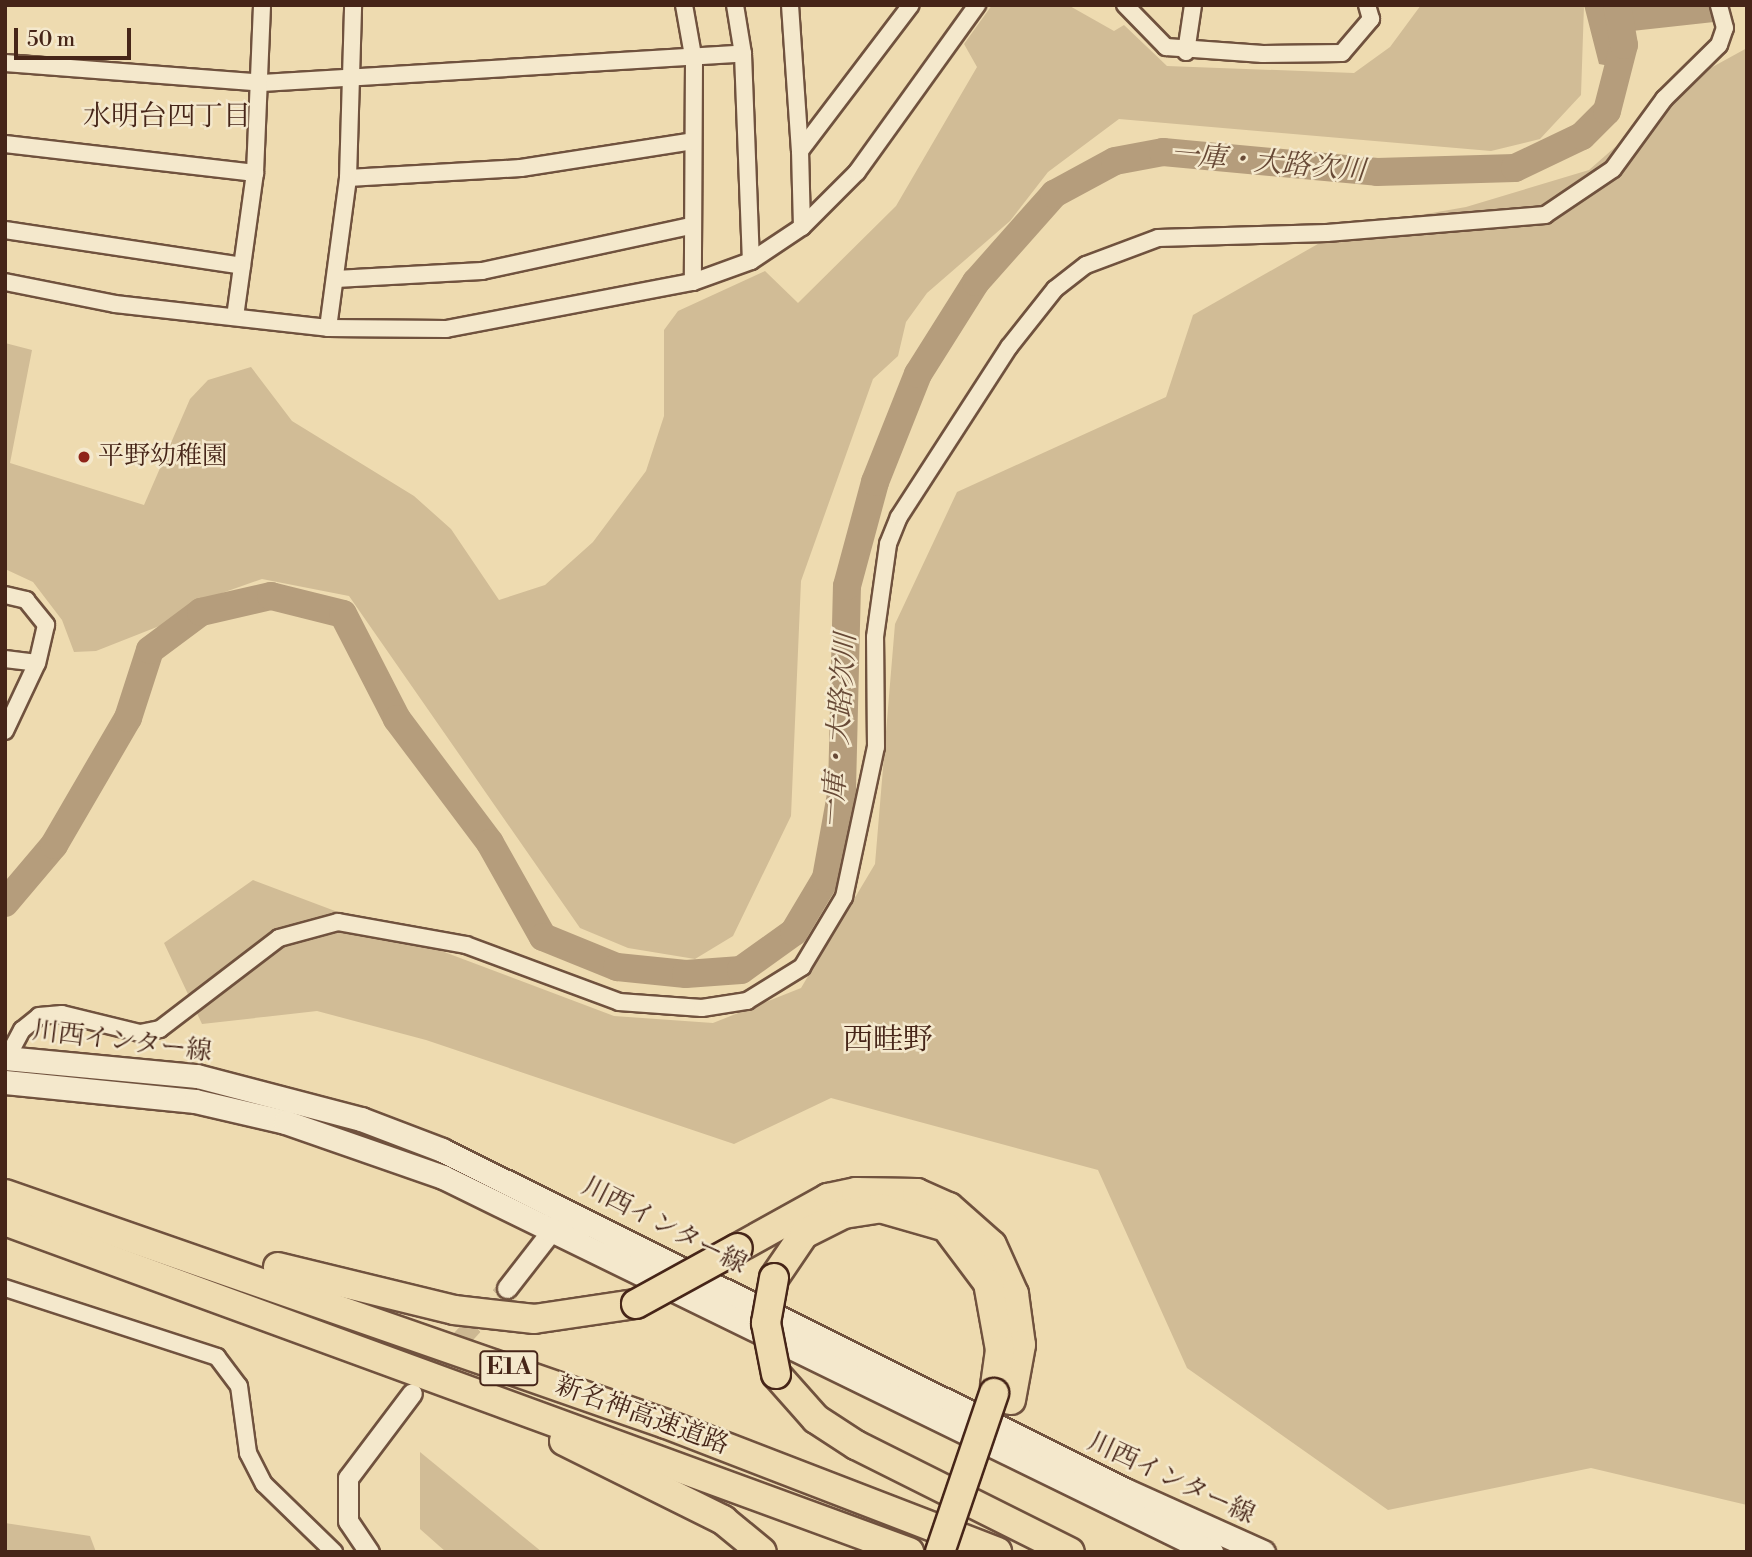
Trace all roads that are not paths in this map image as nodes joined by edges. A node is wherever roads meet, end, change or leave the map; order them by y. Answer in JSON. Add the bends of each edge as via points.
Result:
{"nodes":[{"id":1,"x":262,"y":5,"type":"edge"},
{"id":2,"x":353,"y":5,"type":"edge"},
{"id":3,"x":684,"y":5,"type":"edge"},
{"id":4,"x":735,"y":5,"type":"edge"},
{"id":5,"x":790,"y":5,"type":"edge"},
{"id":6,"x":911,"y":5,"type":"edge"},
{"id":7,"x":977,"y":5,"type":"edge"},
{"id":8,"x":1125,"y":5,"type":"edge"},
{"id":9,"x":1193,"y":5,"type":"edge"},
{"id":10,"x":1367,"y":5,"type":"edge"},
{"id":11,"x":1719,"y":5,"type":"edge"},
{"id":12,"x":1186,"y":52,"type":"junction"},
{"id":13,"x":743,"y":54,"type":"junction"},
{"id":14,"x":694,"y":61,"type":"junction"},
{"id":15,"x":5,"y":63,"type":"edge"},
{"id":16,"x":351,"y":76,"type":"junction"},
{"id":17,"x":262,"y":83,"type":"junction"},
{"id":18,"x":693,"y":141,"type":"junction"},
{"id":19,"x":5,"y":144,"type":"edge"},
{"id":20,"x":800,"y":151,"type":"junction"},
{"id":21,"x":255,"y":173,"type":"junction"},
{"id":22,"x":348,"y":178,"type":"junction"},
{"id":23,"x":690,"y":226,"type":"junction"},
{"id":24,"x":802,"y":227,"type":"junction"},
{"id":25,"x":5,"y":230,"type":"edge"},
{"id":26,"x":751,"y":261,"type":"junction"},
{"id":27,"x":242,"y":267,"type":"junction"},
{"id":28,"x":336,"y":279,"type":"junction"},
{"id":29,"x":5,"y":282,"type":"edge"},
{"id":30,"x":694,"y":282,"type":"junction"},
{"id":31,"x":235,"y":317,"type":"junction"},
{"id":32,"x":328,"y":328,"type":"junction"},
{"id":33,"x":5,"y":595,"type":"edge"},
{"id":34,"x":5,"y":659,"type":"edge"},
{"id":35,"x":37,"y":663,"type":"junction"},
{"id":36,"x":10,"y":714,"type":"edge"},
{"id":37,"x":5,"y":731,"type":"edge"},
{"id":38,"x":6,"y":1060,"type":"edge"},
{"id":39,"x":5,"y":1082,"type":"edge"},
{"id":40,"x":10,"y":1198,"type":"edge"},
{"id":41,"x":566,"y":1208,"type":"junction"},
{"id":42,"x":554,"y":1231,"type":"junction"},
{"id":43,"x":507,"y":1288,"type":"tunnel mouth"},
{"id":44,"x":5,"y":1289,"type":"edge"},
{"id":45,"x":451,"y":1382,"type":"junction"},
{"id":46,"x":412,"y":1393,"type":"tunnel mouth"},
{"id":47,"x":1003,"y":1396,"type":"junction"},
{"id":48,"x":334,"y":1552,"type":"edge"},
{"id":49,"x":369,"y":1552,"type":"edge"},
{"id":50,"x":762,"y":1552,"type":"edge"},
{"id":51,"x":909,"y":1552,"type":"edge"},
{"id":52,"x":940,"y":1552,"type":"edge"},
{"id":53,"x":958,"y":1552,"type":"edge"},
{"id":54,"x":997,"y":1552,"type":"edge"},
{"id":55,"x":1070,"y":1552,"type":"edge"},
{"id":56,"x":1211,"y":1552,"type":"edge"},
{"id":57,"x":1263,"y":1552,"type":"edge"}],
"edges":[{"from":1,"to":17,"type":"street"},
{"from":2,"to":16,"type":"street"},
{"from":3,"to":14,"type":"street"},
{"from":4,"to":13,"type":"street"},
{"from":5,"to":20,"type":"street"},
{"from":6,"to":20,"type":"street"},
{"from":7,"to":24,"type":"street","via":[[857,172]]},
{"from":8,"to":12,"type":"street","via":[[1152,37]]},
{"from":9,"to":12,"type":"street"},
{"from":10,"to":12,"type":"street","via":[[1371,19],[1342,53]]},
{"from":11,"to":38,"type":"street","via":[[1725,28],[1719,45],[1664,99],[1613,169],[1545,215],[1327,233],[1158,238],[1086,265],[1055,289],[1009,347],[899,517],[888,544],[876,626],[876,747],[844,897],[802,967],[747,1001],[702,1008],[619,1002],[466,944],[338,922],[279,938],[160,1028],[140,1033],[62,1014],[39,1016],[22,1030]]},
{"from":13,"to":14,"type":"street"},
{"from":13,"to":26,"type":"street"},
{"from":14,"to":16,"type":"street"},
{"from":14,"to":18,"type":"street"},
{"from":15,"to":17,"type":"street"},
{"from":16,"to":17,"type":"street"},
{"from":16,"to":22,"type":"street"},
{"from":17,"to":21,"type":"street"},
{"from":18,"to":22,"type":"street","via":[[521,168]]},
{"from":18,"to":23,"type":"street"},
{"from":19,"to":21,"type":"street"},
{"from":20,"to":24,"type":"street"},
{"from":21,"to":27,"type":"street"},
{"from":22,"to":28,"type":"street"},
{"from":23,"to":28,"type":"street","via":[[482,271]]},
{"from":23,"to":30,"type":"street"},
{"from":24,"to":26,"type":"street"},
{"from":25,"to":27,"type":"street"},
{"from":26,"to":30,"type":"street"},
{"from":27,"to":31,"type":"street"},
{"from":28,"to":32,"type":"street"},
{"from":29,"to":31,"type":"street"},
{"from":30,"to":32,"type":"street","via":[[446,329]]},
{"from":31,"to":32,"type":"street"},
{"from":33,"to":35,"type":"street","via":[[26,600],[46,625]]},
{"from":34,"to":35,"type":"street"},
{"from":35,"to":36,"type":"street"},
{"from":36,"to":37,"type":"street"},
{"from":38,"to":41,"type":"main road","name":"川西インター線","via":[[197,1076],[288,1098],[442,1150]]},
{"from":39,"to":42,"type":"main road","name":"川西インター線","via":[[195,1101],[285,1122],[443,1177]]},
{"from":40,"to":45,"type":"highway","name":"新名神高速道路","number":"E1A"},
{"from":40,"to":47,"type":"highway","bridge":true,"via":[[317,1279],[454,1310],[534,1319],[636,1304],[816,1204],[856,1192],[917,1193],[949,1207],[992,1245],[1014,1294],[1021,1345]]},
{"from":40,"to":54,"type":"highway","name":"新名神高速道路","number":"E1A","via":[[653,1419]]},
{"from":41,"to":42,"type":"street"},
{"from":41,"to":57,"type":"main road","name":"川西インター線","via":[[1127,1491]]},
{"from":42,"to":43,"type":"street"},
{"from":42,"to":56,"type":"main road","name":"川西インター線"},
{"from":44,"to":48,"type":"street","via":[[217,1357],[239,1387],[248,1453],[264,1484]]},
{"from":45,"to":50,"type":"highway","via":[[485,1410],[570,1443],[723,1520]]},
{"from":45,"to":51,"type":"highway","name":"新名神高速道路","number":"E1A"},
{"from":46,"to":49,"type":"street","via":[[348,1478],[348,1521]]},
{"from":47,"to":52,"type":"highway","bridge":true},
{"from":47,"to":53,"type":"highway"},
{"from":47,"to":55,"type":"highway","bridge":true,"via":[[988,1283],[946,1227],[880,1208],[844,1214],[804,1234],[774,1278],[766,1323],[776,1374],[816,1419],[856,1445]]}]}
